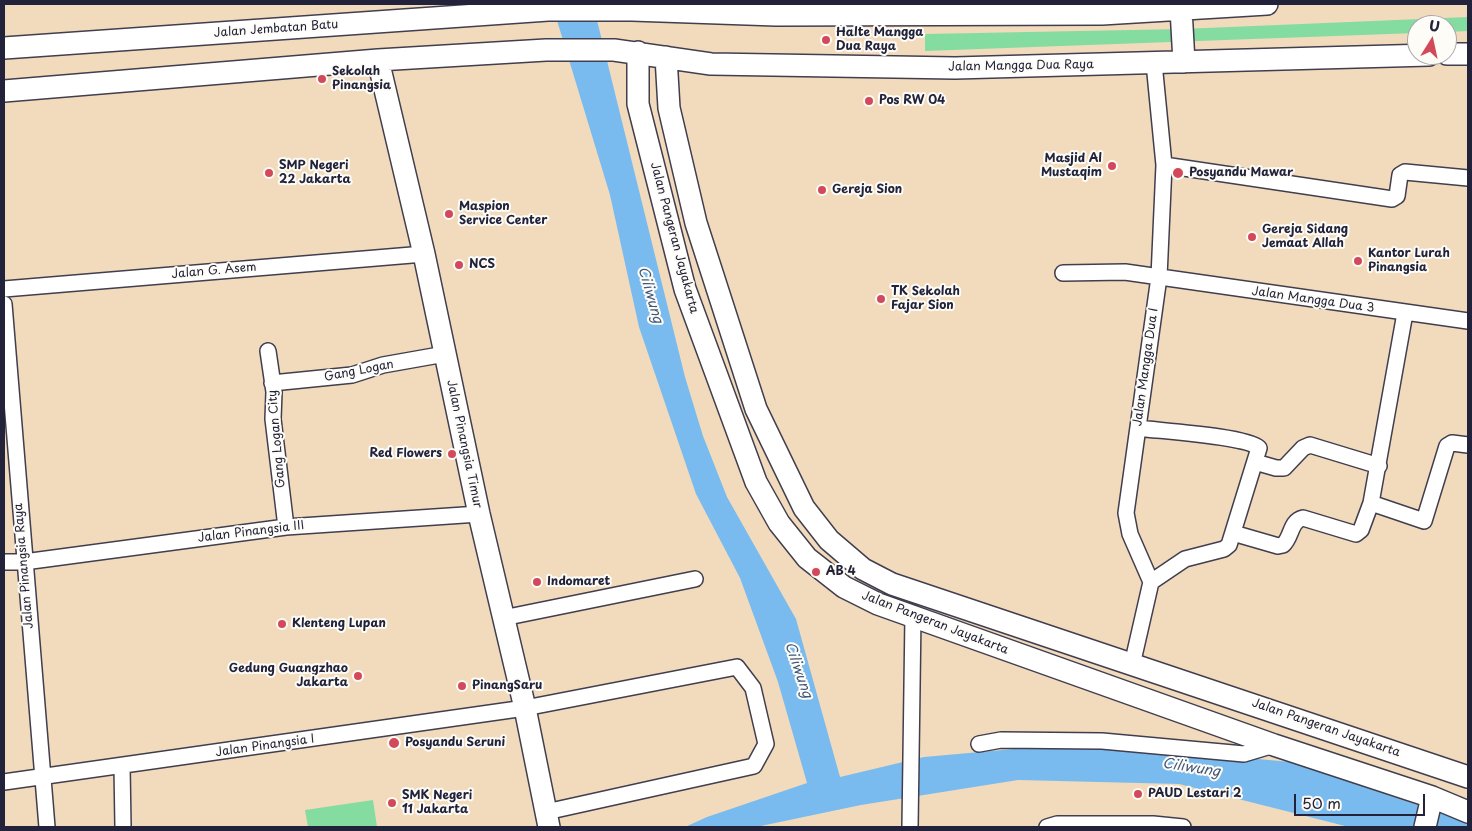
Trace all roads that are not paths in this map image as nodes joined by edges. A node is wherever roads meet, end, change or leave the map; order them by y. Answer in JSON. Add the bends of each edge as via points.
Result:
{"nodes":[{"id":1,"x":1267,"y":4,"type":"edge"},
{"id":2,"x":1181,"y":9,"type":"junction"},
{"id":3,"x":4,"y":48,"type":"edge"},
{"id":4,"x":638,"y":52,"type":"junction"},
{"id":5,"x":1407,"y":56,"type":"edge"},
{"id":6,"x":666,"y":57,"type":"junction"},
{"id":7,"x":378,"y":60,"type":"junction"},
{"id":8,"x":1184,"y":62,"type":"junction"},
{"id":9,"x":1154,"y":63,"type":"junction"},
{"id":10,"x":4,"y":91,"type":"edge"},
{"id":11,"x":1164,"y":165,"type":"junction"},
{"id":12,"x":1468,"y":178,"type":"edge"},
{"id":13,"x":424,"y":254,"type":"junction"},
{"id":14,"x":1063,"y":273,"type":"dead end"},
{"id":15,"x":1159,"y":277,"type":"junction"},
{"id":16,"x":714,"y":283,"type":"junction"},
{"id":17,"x":4,"y":289,"type":"edge"},
{"id":18,"x":685,"y":289,"type":"junction"},
{"id":19,"x":4,"y":304,"type":"edge"},
{"id":20,"x":1405,"y":313,"type":"junction"},
{"id":21,"x":1468,"y":321,"type":"edge"},
{"id":22,"x":268,"y":351,"type":"dead end"},
{"id":23,"x":444,"y":354,"type":"junction"},
{"id":24,"x":272,"y":383,"type":"junction"},
{"id":25,"x":1138,"y":428,"type":"junction"},
{"id":26,"x":1468,"y":445,"type":"edge"},
{"id":27,"x":1255,"y":462,"type":"junction"},
{"id":28,"x":1379,"y":466,"type":"junction"},
{"id":29,"x":1371,"y":503,"type":"junction"},
{"id":30,"x":479,"y":514,"type":"junction"},
{"id":31,"x":286,"y":527,"type":"junction"},
{"id":32,"x":1234,"y":533,"type":"junction"},
{"id":33,"x":4,"y":562,"type":"edge"},
{"id":34,"x":24,"y":562,"type":"junction"},
{"id":35,"x":695,"y":579,"type":"dead end"},
{"id":36,"x":1151,"y":582,"type":"junction"},
{"id":37,"x":912,"y":616,"type":"junction"},
{"id":38,"x":502,"y":618,"type":"junction"},
{"id":39,"x":1132,"y":665,"type":"junction"},
{"id":40,"x":1214,"y":691,"type":"junction"},
{"id":41,"x":1246,"y":701,"type":"junction"},
{"id":42,"x":525,"y":708,"type":"junction"},
{"id":43,"x":1204,"y":720,"type":"junction"},
{"id":44,"x":1237,"y":731,"type":"junction"},
{"id":45,"x":979,"y":744,"type":"dead end"},
{"id":46,"x":1274,"y":745,"type":"junction"},
{"id":47,"x":122,"y":766,"type":"junction"},
{"id":48,"x":43,"y":777,"type":"junction"},
{"id":49,"x":1468,"y":777,"type":"edge"},
{"id":50,"x":4,"y":782,"type":"edge"},
{"id":51,"x":1431,"y":801,"type":"junction"},
{"id":52,"x":1468,"y":812,"type":"edge"},
{"id":53,"x":548,"y":820,"type":"edge"},
{"id":54,"x":910,"y":821,"type":"edge"},
{"id":55,"x":47,"y":827,"type":"edge"},
{"id":56,"x":123,"y":827,"type":"edge"},
{"id":57,"x":1047,"y":827,"type":"edge"},
{"id":58,"x":1183,"y":827,"type":"edge"},
{"id":59,"x":1425,"y":827,"type":"edge"}],
"edges":[{"from":1,"to":2,"type":"main road"},
{"from":2,"to":3,"type":"main road","name":"Jalan Jembatan Batu","via":[[1102,14],[786,15],[548,10]]},
{"from":2,"to":8,"type":"main road"},
{"from":4,"to":6,"type":"main road","name":"Jalan Mangga Dua Raya"},
{"from":4,"to":7,"type":"main road","name":"Jalan Mangga Dua Raya","via":[[546,50]]},
{"from":4,"to":18,"type":"main road","name":"Jalan Pangeran Jayakarta","via":[[638,104]]},
{"from":5,"to":8,"type":"main road","name":"Jalan Mangga Dua Raya"},
{"from":6,"to":9,"type":"main road","name":"Jalan Mangga Dua Raya","via":[[711,64],[778,66],[954,68]]},
{"from":6,"to":16,"type":"main road","name":"Jalan Pangeran Jayakarta","via":[[670,112]]},
{"from":7,"to":10,"type":"main road"},
{"from":7,"to":13,"type":"main road","name":"Jalan Pinangsia Timur"},
{"from":8,"to":9,"type":"main road","name":"Jalan Mangga Dua Raya"},
{"from":9,"to":11,"type":"street","name":"Jalan Mangga Dua I"},
{"from":11,"to":12,"type":"street","via":[[1392,199],[1397,196],[1400,175],[1405,172]]},
{"from":11,"to":15,"type":"street","name":"Jalan Mangga Dua I"},
{"from":13,"to":17,"type":"street","name":"Jalan G. Asem"},
{"from":13,"to":23,"type":"main road","name":"Jalan Pinangsia Timur"},
{"from":14,"to":15,"type":"street","name":"Jalan Mangga Dua 3","via":[[1125,272]]},
{"from":15,"to":20,"type":"street","name":"Jalan Mangga Dua 3"},
{"from":15,"to":25,"type":"street","name":"Jalan Mangga Dua I"},
{"from":16,"to":18,"type":"main road"},
{"from":16,"to":39,"type":"main road","name":"Jalan Pangeran Jayakarta","via":[[756,410],[804,508],[829,540],[862,569],[892,584]]},
{"from":18,"to":37,"type":"main road","name":"Jalan Pangeran Jayakarta","via":[[756,482],[779,523],[807,558],[844,588]]},
{"from":19,"to":34,"type":"street","name":"Jalan Pinangsia Raya"},
{"from":20,"to":21,"type":"street","name":"Jalan Mangga Dua 3"},
{"from":20,"to":28,"type":"street"},
{"from":22,"to":24,"type":"street","name":"Gang Logan City"},
{"from":23,"to":24,"type":"street","name":"Gang Logan","via":[[384,365],[352,375]]},
{"from":23,"to":30,"type":"main road","name":"Jalan Pinangsia Timur"},
{"from":24,"to":31,"type":"street","name":"Gang Logan City"},
{"from":25,"to":27,"type":"street","via":[[1255,444],[1259,448]]},
{"from":25,"to":36,"type":"street","name":"Jalan Mangga Dua I","via":[[1126,513],[1130,534]]},
{"from":26,"to":29,"type":"street","via":[[1452,443],[1447,446],[1424,522]]},
{"from":27,"to":28,"type":"street","via":[[1284,468],[1310,445]]},
{"from":27,"to":32,"type":"street"},
{"from":28,"to":29,"type":"street"},
{"from":29,"to":32,"type":"street","via":[[1361,530],[1356,534],[1304,518],[1294,524],[1283,545]]},
{"from":30,"to":31,"type":"street","name":"Jalan Pinangsia III"},
{"from":30,"to":38,"type":"main road","name":"Jalan Pinangsia Timur"},
{"from":31,"to":34,"type":"street","name":"Jalan Pinangsia III"},
{"from":32,"to":36,"type":"street","via":[[1229,546],[1224,549],[1185,559]]},
{"from":33,"to":34,"type":"street","name":"Jalan Pinangsia III"},
{"from":34,"to":48,"type":"street","name":"Jalan Pinangsia Raya"},
{"from":35,"to":38,"type":"street"},
{"from":36,"to":39,"type":"street"},
{"from":37,"to":43,"type":"main road","name":"Jalan Pangeran Jayakarta"},
{"from":37,"to":54,"type":"street"},
{"from":38,"to":42,"type":"main road","name":"Jalan Pinangsia Timur"},
{"from":39,"to":40,"type":"main road","name":"Jalan Pangeran Jayakarta"},
{"from":40,"to":41,"type":"main road","name":"Jalan Pangeran Jayakarta"},
{"from":40,"to":43,"type":"main road","via":[[1216,709]]},
{"from":41,"to":44,"type":"main road","via":[[1237,713]]},
{"from":41,"to":49,"type":"main road","name":"Jalan Pangeran Jayakarta"},
{"from":42,"to":47,"type":"street","name":"Jalan Pinangsia I"},
{"from":42,"to":53,"type":"main road","name":"Jalan Pinangsia Timur"},
{"from":42,"to":53,"type":"street","name":"Jalan Pinangsia I","via":[[737,666],[752,688],[766,744],[754,766]]},
{"from":43,"to":44,"type":"main road","name":"Jalan Pangeran Jayakarta"},
{"from":44,"to":46,"type":"main road","name":"Jalan Pangeran Jayakarta"},
{"from":45,"to":46,"type":"street","via":[[1001,740],[1102,741],[1244,754]]},
{"from":46,"to":51,"type":"main road","name":"Jalan Pangeran Jayakarta"},
{"from":47,"to":48,"type":"street","name":"Jalan Pinangsia I"},
{"from":47,"to":56,"type":"street"},
{"from":48,"to":50,"type":"street","name":"Jalan Pinangsia I"},
{"from":48,"to":55,"type":"street","name":"Jalan Pinangsia Raya"},
{"from":51,"to":52,"type":"main road","name":"Jalan Pangeran Jayakarta"},
{"from":51,"to":59,"type":"main road"},
{"from":57,"to":58,"type":"street","via":[[1057,824]]}]}
